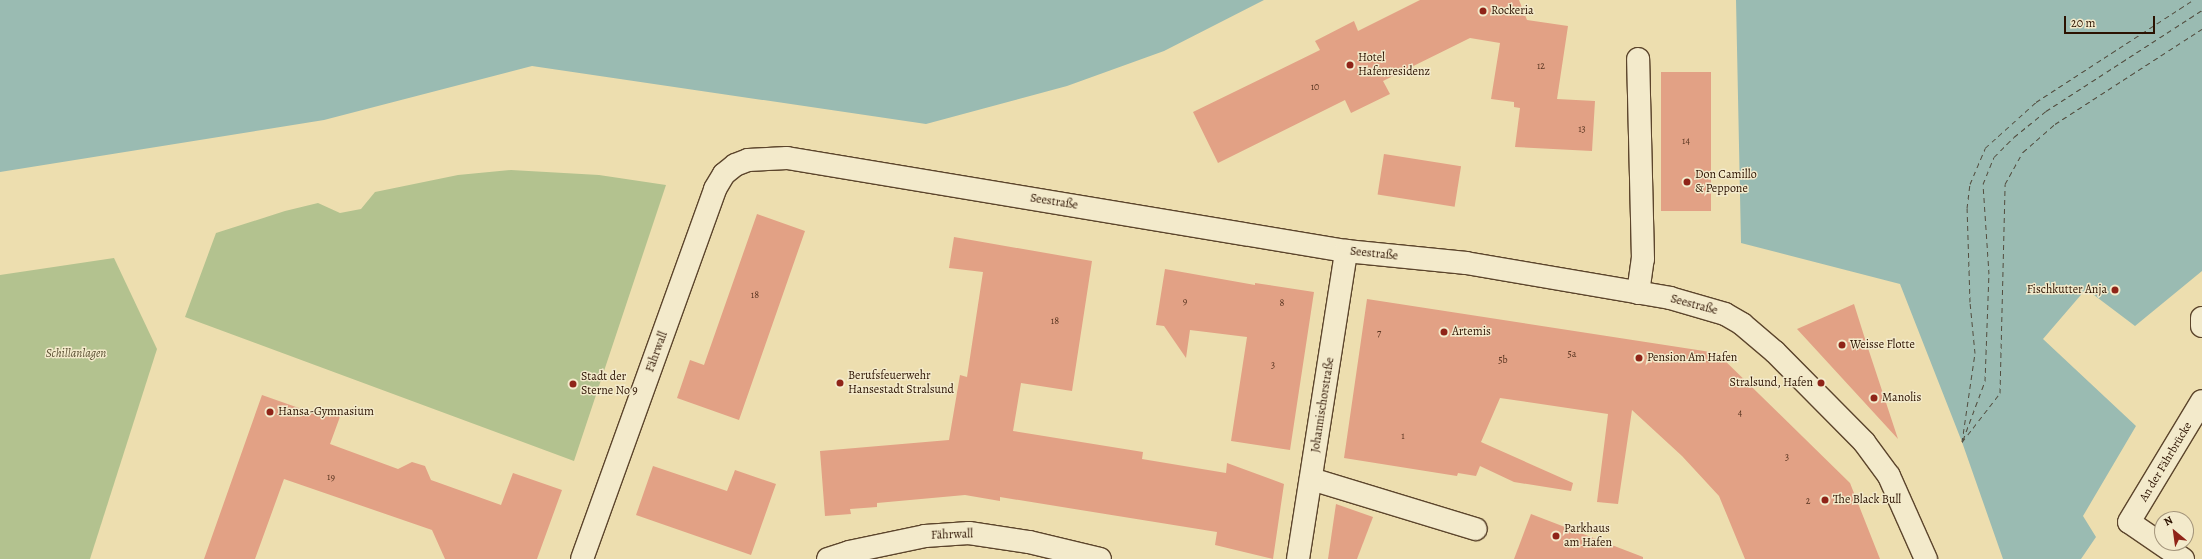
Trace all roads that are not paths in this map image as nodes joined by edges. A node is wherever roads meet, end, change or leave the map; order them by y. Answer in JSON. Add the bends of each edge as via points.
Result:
{"nodes":[{"id":1,"x":1638,"y":59,"type":"dead end"},
{"id":2,"x":715,"y":189,"type":"joint"},
{"id":3,"x":1346,"y":251,"type":"junction"},
{"id":4,"x":1638,"y":293,"type":"junction"},
{"id":5,"x":2202,"y":318,"type":"edge"},
{"id":6,"x":2202,"y":326,"type":"edge"},
{"id":7,"x":2202,"y":401,"type":"edge"},
{"id":8,"x":1311,"y":478,"type":"junction"},
{"id":9,"x":1476,"y":529,"type":"dead end"},
{"id":10,"x":582,"y":559,"type":"edge"},
{"id":11,"x":828,"y":559,"type":"edge"},
{"id":12,"x":1100,"y":559,"type":"edge"},
{"id":13,"x":1298,"y":559,"type":"edge"},
{"id":14,"x":1926,"y":559,"type":"edge"},
{"id":15,"x":2183,"y":559,"type":"edge"}],
"edges":[{"from":1,"to":4,"type":"street","via":[[1643,259]]},
{"from":2,"to":3,"type":"street","name":"Seestraße","via":[[724,174],[735,165],[748,160],[787,158]]},
{"from":2,"to":10,"type":"street","name":"Fährwall"},
{"from":3,"to":4,"type":"street","name":"Seestraße","via":[[1466,263]]},
{"from":3,"to":8,"type":"street","name":"Johannischorstraße"},
{"from":4,"to":14,"type":"street","name":"Seestraße","via":[[1670,298],[1725,314],[1742,324],[1775,352],[1864,442],[1889,476]]},
{"from":5,"to":6,"type":"street"},
{"from":7,"to":15,"type":"street","name":"An der Fährbrücke","via":[[2129,522]]},
{"from":8,"to":9,"type":"street"},
{"from":8,"to":13,"type":"street","name":"Johannischorstraße"},
{"from":11,"to":12,"type":"street","name":"Fährwall","via":[[925,536],[969,533],[1029,542]]}]}
